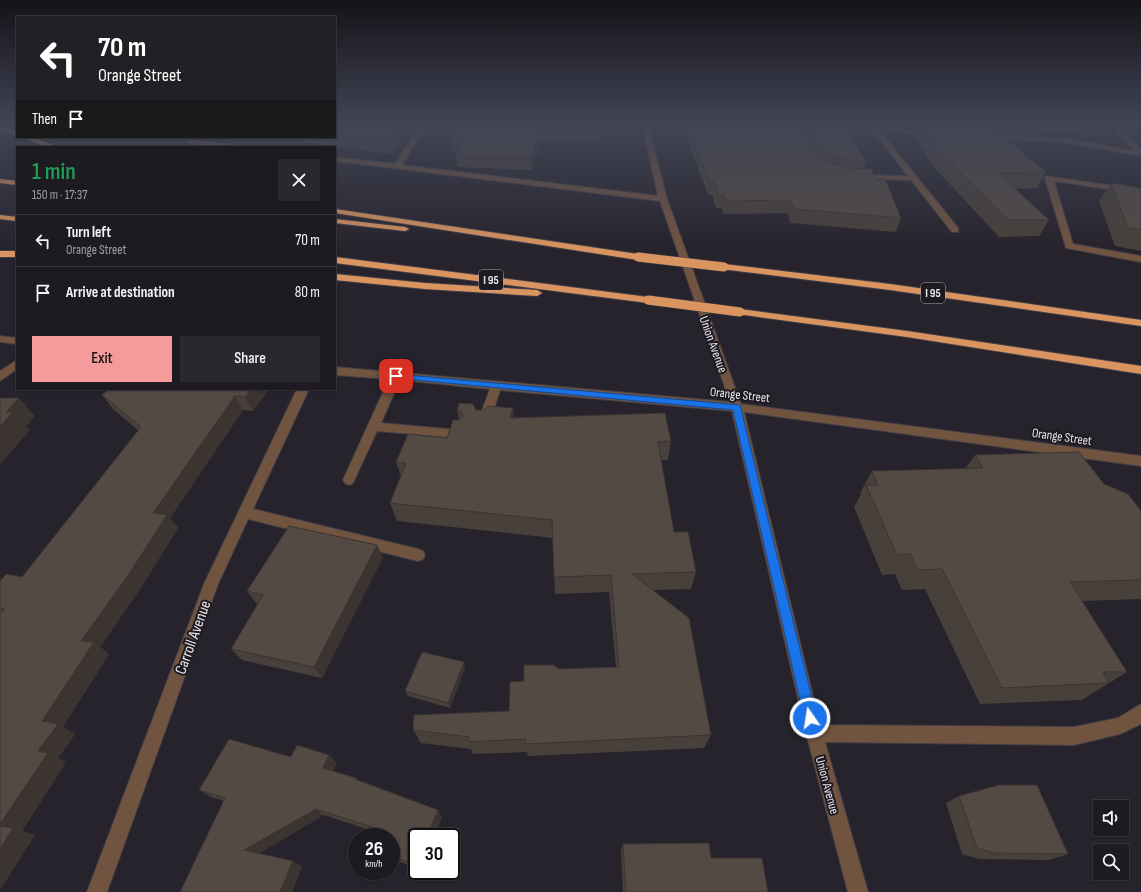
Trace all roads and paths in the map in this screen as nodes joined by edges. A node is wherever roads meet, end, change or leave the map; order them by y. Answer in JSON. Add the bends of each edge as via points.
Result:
{"nodes":[{"id":1,"x":386,"y":166,"type":"edge"},
{"id":2,"x":655,"y":166,"type":"edge"},
{"id":3,"x":903,"y":166,"type":"edge"},
{"id":4,"x":397,"y":167,"type":"joint"},
{"id":5,"x":854,"y":176,"type":"edge"},
{"id":6,"x":913,"y":178,"type":"junction"},
{"id":7,"x":0,"y":181,"type":"edge"},
{"id":8,"x":16,"y":183,"type":"edge"},
{"id":9,"x":1141,"y":192,"type":"edge"},
{"id":10,"x":663,"y":199,"type":"junction"},
{"id":11,"x":336,"y":211,"type":"edge"},
{"id":12,"x":0,"y":217,"type":"edge"},
{"id":13,"x":16,"y":219,"type":"edge"},
{"id":14,"x":336,"y":221,"type":"edge"},
{"id":15,"x":955,"y":230,"type":"dead end"},
{"id":16,"x":0,"y":254,"type":"edge"},
{"id":17,"x":16,"y":254,"type":"edge"},
{"id":18,"x":638,"y":257,"type":"junction"},
{"id":19,"x":1141,"y":259,"type":"edge"},
{"id":20,"x":336,"y":260,"type":"edge"},
{"id":21,"x":336,"y":277,"type":"edge"},
{"id":22,"x":648,"y":300,"type":"junction"},
{"id":23,"x":1141,"y":323,"type":"edge"},
{"id":24,"x":0,"y":339,"type":"edge"},
{"id":25,"x":16,"y":341,"type":"edge"},
{"id":26,"x":16,"y":364,"type":"edge"},
{"id":27,"x":1141,"y":370,"type":"edge"},
{"id":28,"x":336,"y":371,"type":"edge"},
{"id":29,"x":396,"y":376,"type":"junction"},
{"id":30,"x":0,"y":378,"type":"edge"},
{"id":31,"x":496,"y":386,"type":"junction"},
{"id":32,"x":303,"y":390,"type":"edge"},
{"id":33,"x":737,"y":407,"type":"junction"},
{"id":34,"x":483,"y":424,"type":"edge"},
{"id":35,"x":373,"y":426,"type":"junction"},
{"id":36,"x":459,"y":434,"type":"edge"},
{"id":37,"x":1141,"y":461,"type":"edge"},
{"id":38,"x":349,"y":480,"type":"dead end"},
{"id":39,"x":245,"y":513,"type":"junction"},
{"id":40,"x":418,"y":555,"type":"dead end"},
{"id":41,"x":1141,"y":712,"type":"edge"},
{"id":42,"x":814,"y":733,"type":"junction"},
{"id":43,"x":97,"y":892,"type":"edge"},
{"id":44,"x":858,"y":892,"type":"edge"}],
"edges":[{"from":1,"to":4,"type":"street"},
{"from":2,"to":10,"type":"street","name":"Union Avenue"},
{"from":3,"to":6,"type":"street"},
{"from":4,"to":10,"type":"street"},
{"from":5,"to":6,"type":"street"},
{"from":6,"to":15,"type":"street"},
{"from":7,"to":8,"type":"highway"},
{"from":9,"to":19,"type":"street","via":[[1049,178],[1069,246]]},
{"from":10,"to":33,"type":"street","name":"Union Avenue"},
{"from":11,"to":18,"type":"highway"},
{"from":12,"to":13,"type":"highway"},
{"from":14,"to":18,"type":"highway","number":"I 95"},
{"from":16,"to":17,"type":"highway"},
{"from":18,"to":23,"type":"highway","number":"I 95","bridge":true,"via":[[912,290]]},
{"from":20,"to":22,"type":"highway","number":"I 95"},
{"from":21,"to":22,"type":"highway","via":[[425,286]]},
{"from":22,"to":27,"type":"highway","number":"I 95","bridge":true,"via":[[944,340]]},
{"from":24,"to":25,"type":"street"},
{"from":26,"to":30,"type":"street"},
{"from":28,"to":29,"type":"street","name":"Orange Street"},
{"from":29,"to":31,"type":"street","name":"Orange Street"},
{"from":29,"to":35,"type":"street"},
{"from":31,"to":33,"type":"street","name":"Orange Street"},
{"from":31,"to":34,"type":"street"},
{"from":32,"to":39,"type":"street","name":"Carroll Avenue"},
{"from":33,"to":37,"type":"street","name":"Orange Street"},
{"from":33,"to":42,"type":"street","name":"Union Avenue"},
{"from":35,"to":36,"type":"street"},
{"from":35,"to":38,"type":"street"},
{"from":39,"to":40,"type":"street"},
{"from":39,"to":43,"type":"street","name":"Carroll Avenue","via":[[211,584]]},
{"from":41,"to":42,"type":"street","via":[[1120,726],[1074,736]]},
{"from":42,"to":44,"type":"street","name":"Union Avenue"}]}
